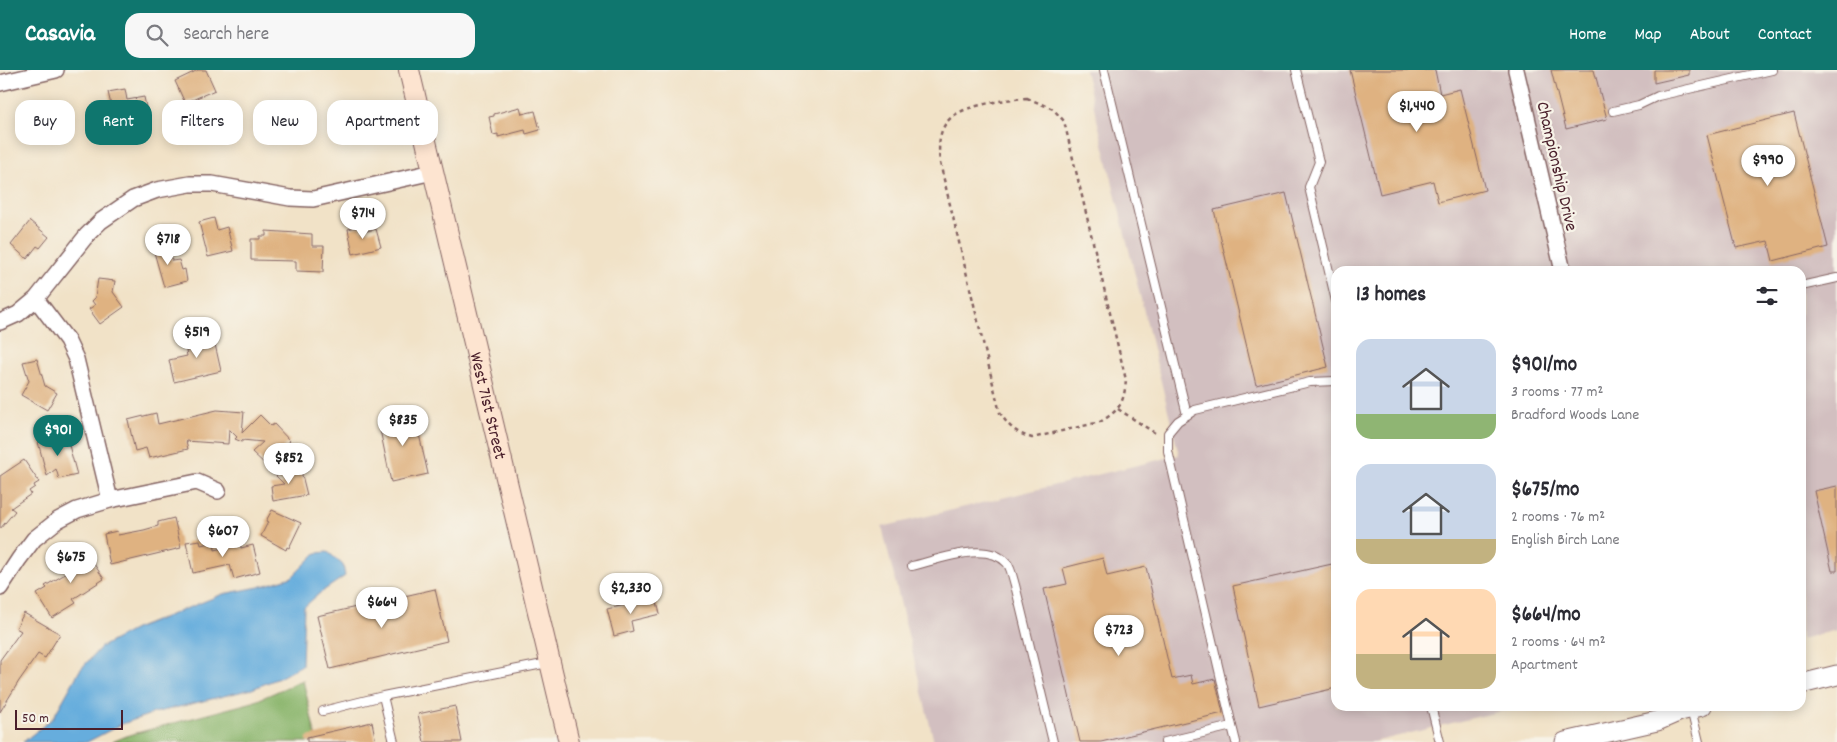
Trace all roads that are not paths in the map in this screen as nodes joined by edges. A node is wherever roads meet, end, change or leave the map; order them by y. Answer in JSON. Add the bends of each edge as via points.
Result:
{"nodes":[{"id":1,"x":56,"y":70,"type":"edge"},
{"id":2,"x":409,"y":70,"type":"edge"},
{"id":3,"x":1104,"y":70,"type":"edge"},
{"id":4,"x":1296,"y":70,"type":"edge"},
{"id":5,"x":1516,"y":70,"type":"edge"},
{"id":6,"x":1772,"y":70,"type":"edge"},
{"id":7,"x":0,"y":83,"type":"edge"},
{"id":8,"x":1613,"y":111,"type":"dead end"},
{"id":9,"x":433,"y":172,"type":"junction"},
{"id":10,"x":1562,"y":266,"type":"edge"},
{"id":11,"x":1837,"y":278,"type":"edge"},
{"id":12,"x":1331,"y":280,"type":"edge"},
{"id":13,"x":1806,"y":285,"type":"edge"},
{"id":14,"x":36,"y":299,"type":"junction"},
{"id":15,"x":0,"y":322,"type":"edge"},
{"id":16,"x":1331,"y":381,"type":"edge"},
{"id":17,"x":1187,"y":415,"type":"junction"},
{"id":18,"x":218,"y":491,"type":"dead end"},
{"id":19,"x":110,"y":500,"type":"junction"},
{"id":20,"x":912,"y":566,"type":"dead end"},
{"id":21,"x":0,"y":588,"type":"edge"},
{"id":22,"x":550,"y":662,"type":"junction"},
{"id":23,"x":1837,"y":675,"type":"edge"},
{"id":24,"x":1806,"y":683,"type":"edge"},
{"id":25,"x":383,"y":696,"type":"junction"},
{"id":26,"x":323,"y":711,"type":"dead end"},
{"id":27,"x":1432,"y":711,"type":"edge"},
{"id":28,"x":1666,"y":711,"type":"edge"},
{"id":29,"x":1697,"y":711,"type":"edge"},
{"id":30,"x":1232,"y":726,"type":"junction"},
{"id":31,"x":394,"y":742,"type":"edge"},
{"id":32,"x":569,"y":742,"type":"edge"},
{"id":33,"x":1053,"y":742,"type":"edge"},
{"id":34,"x":1164,"y":742,"type":"edge"},
{"id":35,"x":1236,"y":742,"type":"edge"},
{"id":36,"x":1440,"y":742,"type":"edge"},
{"id":37,"x":1569,"y":742,"type":"edge"},
{"id":38,"x":1699,"y":742,"type":"edge"}],
"edges":[{"from":1,"to":7,"type":"street"},
{"from":2,"to":9,"type":"main road","name":"West 71st Street"},
{"from":3,"to":17,"type":"lane"},
{"from":4,"to":12,"type":"lane","via":[[1319,162],[1309,186]]},
{"from":5,"to":10,"type":"street","name":"Championship Drive"},
{"from":6,"to":8,"type":"lane","via":[[1658,96],[1639,105]]},
{"from":9,"to":14,"type":"street","via":[[313,200],[205,184],[157,190],[133,199],[100,221]]},
{"from":9,"to":22,"type":"main road","name":"West 71st Street"},
{"from":11,"to":13,"type":"lane"},
{"from":14,"to":15,"type":"street"},
{"from":14,"to":19,"type":"street","via":[[67,340],[76,358]]},
{"from":16,"to":17,"type":"lane","via":[[1310,382],[1195,410]]},
{"from":17,"to":30,"type":"lane","via":[[1168,433],[1168,450]]},
{"from":18,"to":19,"type":"street","via":[[197,482]]},
{"from":19,"to":21,"type":"street","via":[[77,510],[50,526],[30,543]]},
{"from":20,"to":33,"type":"lane","via":[[973,551],[996,555],[1008,564]]},
{"from":22,"to":25,"type":"lane"},
{"from":22,"to":32,"type":"main road","name":"West 71st Street"},
{"from":23,"to":24,"type":"street"},
{"from":25,"to":26,"type":"lane"},
{"from":25,"to":31,"type":"lane"},
{"from":27,"to":36,"type":"lane"},
{"from":28,"to":37,"type":"street","via":[[1657,721]]},
{"from":29,"to":38,"type":"lane"},
{"from":30,"to":34,"type":"lane"},
{"from":30,"to":35,"type":"lane"}]}
